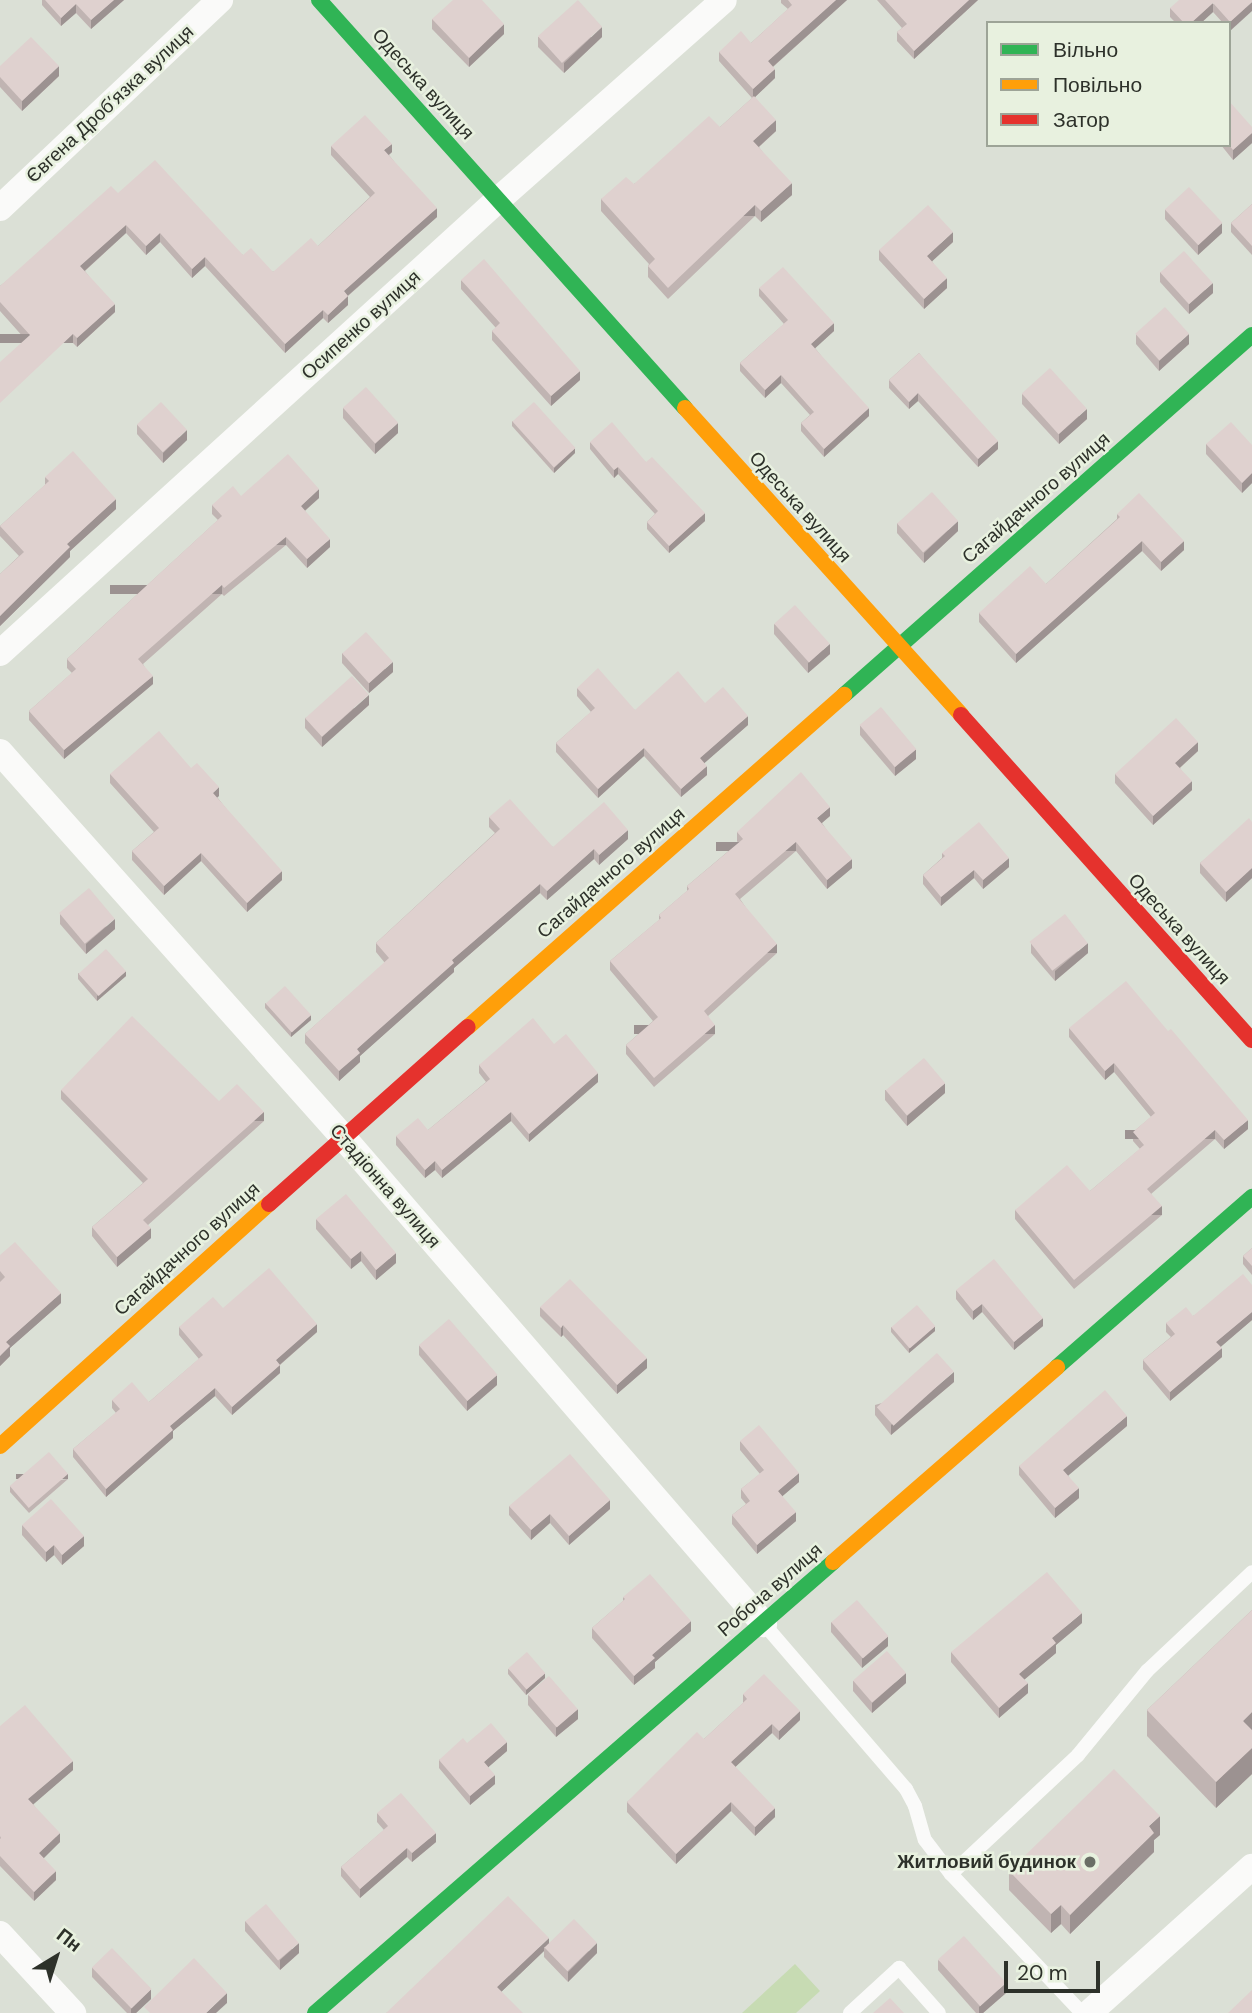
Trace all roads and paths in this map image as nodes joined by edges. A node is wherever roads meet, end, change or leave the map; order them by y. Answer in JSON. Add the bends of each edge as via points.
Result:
{"nodes":[{"id":1,"x":220,"y":0,"type":"edge"},
{"id":2,"x":319,"y":0,"type":"edge"},
{"id":3,"x":724,"y":0,"type":"edge"},
{"id":4,"x":499,"y":199,"type":"junction"},
{"id":5,"x":0,"y":208,"type":"edge"},
{"id":6,"x":1252,"y":335,"type":"edge"},
{"id":7,"x":898,"y":648,"type":"junction"},
{"id":8,"x":0,"y":653,"type":"edge"},
{"id":9,"x":0,"y":752,"type":"edge"},
{"id":10,"x":1252,"y":1040,"type":"edge"},
{"id":11,"x":343,"y":1137,"type":"junction"},
{"id":12,"x":1252,"y":1197,"type":"edge"},
{"id":13,"x":0,"y":1446,"type":"edge"},
{"id":14,"x":1252,"y":1572,"type":"edge"},
{"id":15,"x":764,"y":1624,"type":"junction"},
{"id":16,"x":1252,"y":1867,"type":"edge"},
{"id":17,"x":951,"y":1874,"type":"junction"},
{"id":18,"x":0,"y":1934,"type":"edge"},
{"id":19,"x":73,"y":2013,"type":"edge"},
{"id":20,"x":315,"y":2013,"type":"edge"},
{"id":21,"x":850,"y":2013,"type":"edge"},
{"id":22,"x":939,"y":2013,"type":"edge"},
{"id":23,"x":1082,"y":2013,"type":"edge"},
{"id":24,"x":1089,"y":2013,"type":"edge"}],
"edges":[{"from":1,"to":5,"type":"street","name":"Євгена Дроб’язка вулиця"},
{"from":2,"to":4,"type":"street","name":"Одеська вулиця"},
{"from":3,"to":4,"type":"street","name":"Осипенко вулиця"},
{"from":4,"to":7,"type":"street","name":"Одеська вулиця"},
{"from":4,"to":8,"type":"street","name":"Осипенко вулиця"},
{"from":6,"to":7,"type":"street","name":"Сагайдачного вулиця"},
{"from":7,"to":10,"type":"street","name":"Одеська вулиця"},
{"from":7,"to":11,"type":"street","name":"Сагайдачного вулиця"},
{"from":9,"to":11,"type":"street","name":"Стадіонна вулиця"},
{"from":11,"to":13,"type":"street","name":"Сагайдачного вулиця"},
{"from":11,"to":15,"type":"street","name":"Стадіонна вулиця"},
{"from":12,"to":15,"type":"street","name":"Робоча вулиця"},
{"from":14,"to":17,"type":"lane","via":[[1147,1671],[1078,1755]]},
{"from":15,"to":17,"type":"lane","via":[[906,1789],[925,1840]]},
{"from":15,"to":20,"type":"street","name":"Робоча вулиця"},
{"from":16,"to":24,"type":"street"},
{"from":17,"to":23,"type":"lane"},
{"from":18,"to":19,"type":"street"},
{"from":21,"to":22,"type":"lane","via":[[899,1968]]}]}
